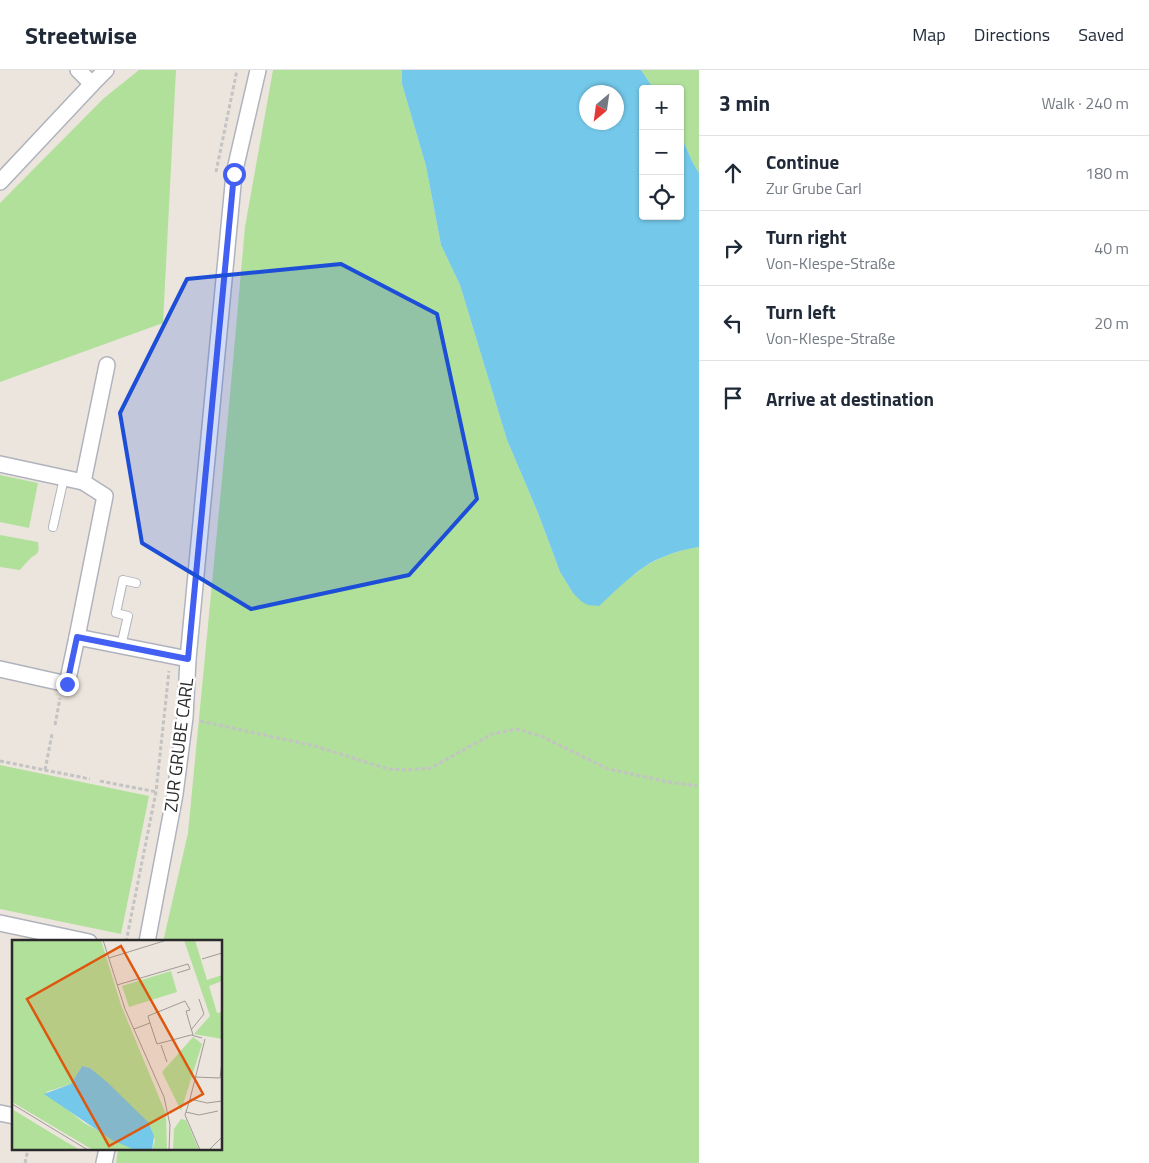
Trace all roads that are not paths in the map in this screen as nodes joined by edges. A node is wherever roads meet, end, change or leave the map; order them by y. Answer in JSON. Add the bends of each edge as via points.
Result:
{"nodes":[{"id":1,"x":78,"y":70,"type":"edge"},
{"id":2,"x":106,"y":70,"type":"edge"},
{"id":3,"x":258,"y":70,"type":"edge"},
{"id":4,"x":92,"y":84,"type":"junction"},
{"id":5,"x":0,"y":182,"type":"edge"},
{"id":6,"x":107,"y":365,"type":"dead end"},
{"id":7,"x":0,"y":464,"type":"edge"},
{"id":8,"x":64,"y":478,"type":"junction"},
{"id":9,"x":82,"y":482,"type":"junction"},
{"id":10,"x":53,"y":527,"type":"dead end"},
{"id":11,"x":136,"y":583,"type":"dead end"},
{"id":12,"x":77,"y":637,"type":"junction"},
{"id":13,"x":121,"y":646,"type":"junction"},
{"id":14,"x":188,"y":659,"type":"junction"},
{"id":15,"x":0,"y":669,"type":"edge"},
{"id":16,"x":0,"y":923,"type":"edge"},
{"id":17,"x":80,"y":940,"type":"edge"},
{"id":18,"x":147,"y":940,"type":"edge"},
{"id":19,"x":106,"y":1150,"type":"edge"},
{"id":20,"x":104,"y":1163,"type":"edge"}],
"edges":[{"from":1,"to":4,"type":"street"},
{"from":2,"to":4,"type":"street"},
{"from":3,"to":14,"type":"street","name":"ZUR GRUBE CARL","via":[[234,174]]},
{"from":4,"to":5,"type":"street"},
{"from":6,"to":9,"type":"street"},
{"from":7,"to":8,"type":"street"},
{"from":8,"to":9,"type":"street"},
{"from":8,"to":10,"type":"lane"},
{"from":9,"to":12,"type":"street","via":[[105,496]]},
{"from":11,"to":13,"type":"lane","via":[[123,580],[116,613],[128,616]]},
{"from":12,"to":13,"type":"street"},
{"from":12,"to":15,"type":"street","via":[[67,684]]},
{"from":13,"to":14,"type":"street"},
{"from":14,"to":18,"type":"street","name":"ZUR GRUBE CARL","via":[[185,717],[175,794]]},
{"from":16,"to":17,"type":"street"},
{"from":19,"to":20,"type":"street"}]}
